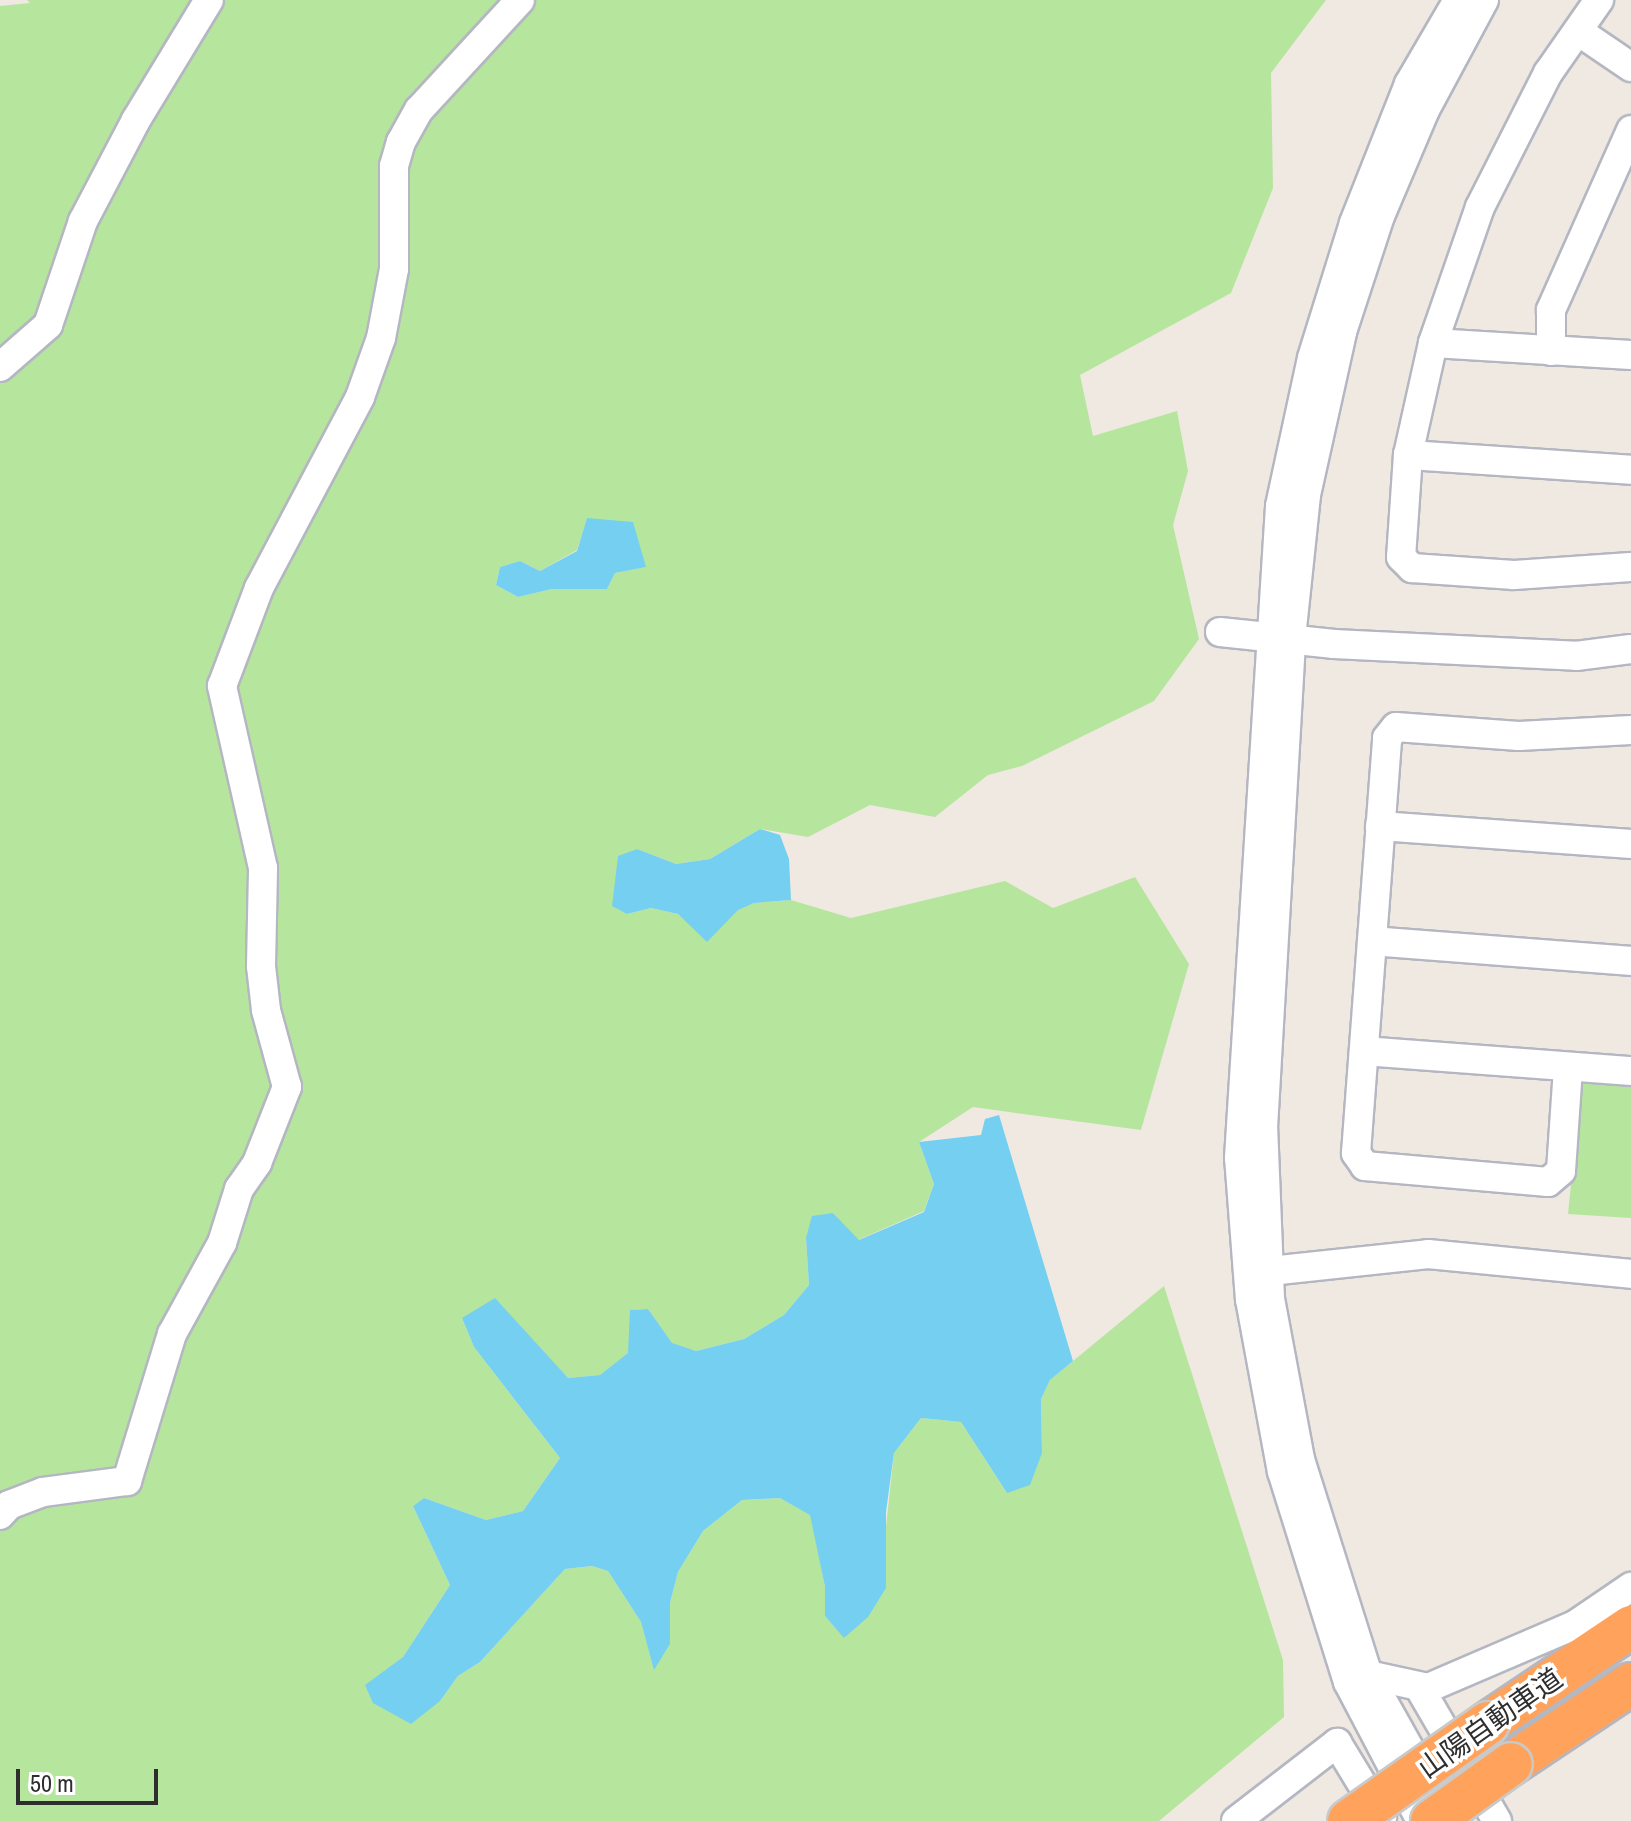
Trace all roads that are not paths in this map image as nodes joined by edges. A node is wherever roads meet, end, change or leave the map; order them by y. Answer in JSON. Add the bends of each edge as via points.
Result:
{"nodes":[{"id":1,"x":209,"y":0,"type":"edge"},
{"id":2,"x":520,"y":0,"type":"edge"},
{"id":3,"x":1458,"y":0,"type":"edge"},
{"id":4,"x":1484,"y":0,"type":"edge"},
{"id":5,"x":1599,"y":0,"type":"edge"},
{"id":6,"x":1578,"y":31,"type":"junction"},
{"id":7,"x":1631,"y":67,"type":"edge"},
{"id":8,"x":1631,"y":130,"type":"edge"},
{"id":9,"x":1433,"y":343,"type":"junction"},
{"id":10,"x":1551,"y":351,"type":"junction"},
{"id":11,"x":1631,"y":355,"type":"edge"},
{"id":12,"x":0,"y":367,"type":"edge"},
{"id":13,"x":1408,"y":455,"type":"junction"},
{"id":14,"x":1631,"y":470,"type":"edge"},
{"id":15,"x":1631,"y":567,"type":"edge"},
{"id":16,"x":1220,"y":632,"type":"dead end"},
{"id":17,"x":1280,"y":636,"type":"junction"},
{"id":18,"x":1631,"y":649,"type":"edge"},
{"id":19,"x":1631,"y":730,"type":"edge"},
{"id":20,"x":1380,"y":826,"type":"junction"},
{"id":21,"x":1631,"y":844,"type":"edge"},
{"id":22,"x":1372,"y":941,"type":"junction"},
{"id":23,"x":1631,"y":961,"type":"edge"},
{"id":24,"x":1364,"y":1051,"type":"junction"},
{"id":25,"x":1568,"y":1068,"type":"junction"},
{"id":26,"x":1631,"y":1071,"type":"edge"},
{"id":27,"x":1270,"y":1271,"type":"junction"},
{"id":28,"x":1631,"y":1274,"type":"edge"},
{"id":29,"x":0,"y":1515,"type":"edge"},
{"id":30,"x":1631,"y":1587,"type":"edge"},
{"id":31,"x":1631,"y":1627,"type":"edge"},
{"id":32,"x":1368,"y":1675,"type":"junction"},
{"id":33,"x":1631,"y":1684,"type":"edge"},
{"id":34,"x":1419,"y":1687,"type":"junction"},
{"id":35,"x":1236,"y":1821,"type":"edge"},
{"id":36,"x":1349,"y":1821,"type":"edge"},
{"id":37,"x":1384,"y":1821,"type":"edge"},
{"id":38,"x":1421,"y":1821,"type":"edge"},
{"id":39,"x":1432,"y":1821,"type":"edge"},
{"id":40,"x":1450,"y":1821,"type":"edge"},
{"id":41,"x":1497,"y":1821,"type":"edge"}],
"edges":[{"from":1,"to":12,"type":"street","via":[[83,221],[48,325]]},
{"from":2,"to":29,"type":"street","via":[[419,110],[401,142],[394,166],[394,269],[381,338],[360,397],[259,588],[222,686],[263,868],[261,966],[266,1010],[287,1087],[257,1163],[239,1189],[222,1243],[172,1334],[127,1481],[43,1492],[9,1505]]},
{"from":3,"to":17,"type":"street","via":[[1409,84],[1354,223],[1312,358],[1280,506]]},
{"from":4,"to":17,"type":"street","via":[[1397,176],[1342,332]]},
{"from":5,"to":6,"type":"street"},
{"from":6,"to":7,"type":"street"},
{"from":6,"to":9,"type":"street","via":[[1548,73],[1480,207]]},
{"from":8,"to":10,"type":"street","via":[[1551,310]]},
{"from":9,"to":10,"type":"street"},
{"from":9,"to":13,"type":"street"},
{"from":10,"to":11,"type":"street"},
{"from":13,"to":14,"type":"street"},
{"from":13,"to":15,"type":"street","via":[[1401,557],[1412,568],[1528,575]]},
{"from":16,"to":17,"type":"street"},
{"from":17,"to":18,"type":"street","via":[[1576,656]]},
{"from":17,"to":27,"type":"street","via":[[1263,1128]]},
{"from":17,"to":38,"type":"street","via":[[1239,1158],[1250,1300],[1282,1472],[1348,1682]]},
{"from":19,"to":20,"type":"street","via":[[1519,736],[1396,727],[1387,738]]},
{"from":20,"to":21,"type":"street"},
{"from":20,"to":22,"type":"street"},
{"from":22,"to":23,"type":"street"},
{"from":22,"to":24,"type":"street"},
{"from":24,"to":25,"type":"street"},
{"from":24,"to":25,"type":"street","via":[[1356,1153],[1365,1166],[1548,1182],[1561,1171]]},
{"from":25,"to":26,"type":"street"},
{"from":27,"to":28,"type":"street","via":[[1428,1254]]},
{"from":27,"to":32,"type":"street","via":[[1270,1299],[1300,1459]]},
{"from":30,"to":34,"type":"street","via":[[1575,1625],[1428,1688]]},
{"from":31,"to":36,"type":"highway","name":"山陽自動車道","bridge":true},
{"from":32,"to":34,"type":"street"},
{"from":32,"to":40,"type":"street"},
{"from":33,"to":39,"type":"highway","name":"山陽自動車道","bridge":true},
{"from":34,"to":41,"type":"street"},
{"from":35,"to":37,"type":"street","via":[[1337,1743]]}]}
